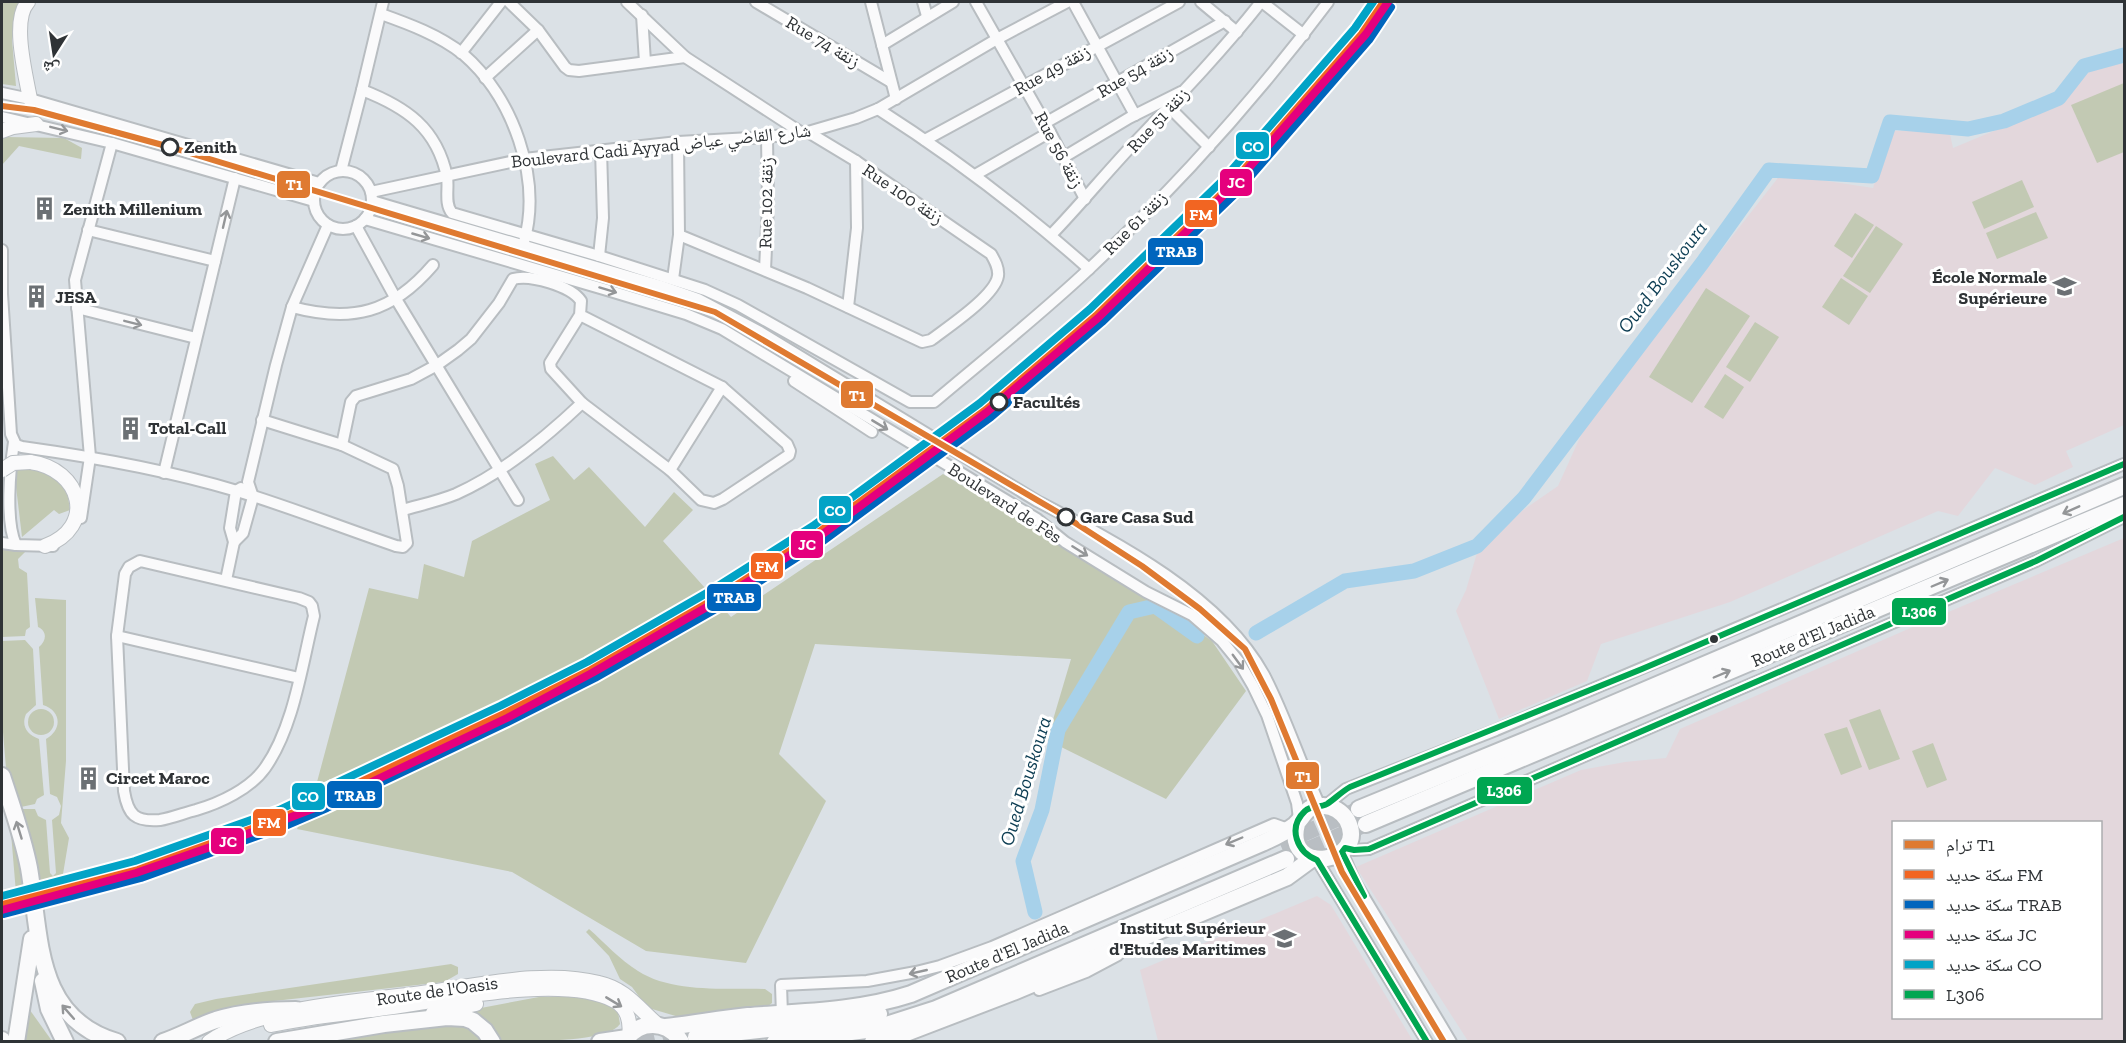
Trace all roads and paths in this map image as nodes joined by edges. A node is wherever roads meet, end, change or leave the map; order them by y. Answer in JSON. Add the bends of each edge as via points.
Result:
{"nodes":[{"id":1,"x":28,"y":2,"type":"edge"},
{"id":2,"x":383,"y":2,"type":"edge"},
{"id":3,"x":501,"y":2,"type":"edge"},
{"id":4,"x":509,"y":2,"type":"edge"},
{"id":5,"x":627,"y":2,"type":"edge"},
{"id":6,"x":772,"y":2,"type":"edge"},
{"id":7,"x":871,"y":2,"type":"edge"},
{"id":8,"x":923,"y":2,"type":"edge"},
{"id":9,"x":953,"y":2,"type":"edge"},
{"id":10,"x":976,"y":2,"type":"edge"},
{"id":11,"x":1066,"y":2,"type":"edge"},
{"id":12,"x":1073,"y":2,"type":"edge"},
{"id":13,"x":1179,"y":2,"type":"edge"},
{"id":14,"x":1201,"y":2,"type":"edge"},
{"id":15,"x":1261,"y":2,"type":"edge"},
{"id":16,"x":1328,"y":2,"type":"edge"},
{"id":17,"x":758,"y":3,"type":"edge"},
{"id":18,"x":381,"y":14,"type":"junction"},
{"id":19,"x":642,"y":15,"type":"junction"},
{"id":20,"x":927,"y":16,"type":"junction"},
{"id":21,"x":1225,"y":21,"type":"junction"},
{"id":22,"x":538,"y":30,"type":"junction"},
{"id":23,"x":1237,"y":32,"type":"junction"},
{"id":24,"x":1304,"y":35,"type":"junction"},
{"id":25,"x":998,"y":39,"type":"junction"},
{"id":26,"x":882,"y":45,"type":"junction"},
{"id":27,"x":1097,"y":46,"type":"junction"},
{"id":28,"x":461,"y":53,"type":"junction"},
{"id":29,"x":685,"y":57,"type":"junction"},
{"id":30,"x":645,"y":62,"type":"junction"},
{"id":31,"x":484,"y":78,"type":"junction"},
{"id":32,"x":891,"y":82,"type":"junction"},
{"id":33,"x":1116,"y":82,"type":"junction"},
{"id":34,"x":1024,"y":86,"type":"junction"},
{"id":35,"x":1187,"y":89,"type":"junction"},
{"id":36,"x":362,"y":90,"type":"junction"},
{"id":37,"x":2,"y":93,"type":"edge"},
{"id":38,"x":30,"y":99,"type":"junction"},
{"id":39,"x":896,"y":99,"type":"junction"},
{"id":40,"x":1170,"y":108,"type":"junction"},
{"id":41,"x":878,"y":110,"type":"junction"},
{"id":42,"x":1135,"y":116,"type":"junction"},
{"id":43,"x":2,"y":117,"type":"edge"},
{"id":44,"x":36,"y":124,"type":"junction"},
{"id":45,"x":1048,"y":127,"type":"junction"},
{"id":46,"x":2,"y":131,"type":"edge"},
{"id":47,"x":805,"y":132,"type":"junction"},
{"id":48,"x":767,"y":137,"type":"junction"},
{"id":49,"x":925,"y":140,"type":"junction"},
{"id":50,"x":678,"y":142,"type":"junction"},
{"id":51,"x":112,"y":143,"type":"junction"},
{"id":52,"x":1209,"y":147,"type":"junction"},
{"id":53,"x":601,"y":150,"type":"junction"},
{"id":54,"x":1064,"y":157,"type":"junction"},
{"id":55,"x":524,"y":159,"type":"junction"},
{"id":56,"x":856,"y":162,"type":"junction"},
{"id":57,"x":341,"y":171,"type":"junction"},
{"id":58,"x":975,"y":175,"type":"junction"},
{"id":59,"x":447,"y":176,"type":"junction"},
{"id":60,"x":235,"y":178,"type":"junction"},
{"id":61,"x":319,"y":183,"type":"junction"},
{"id":62,"x":372,"y":197,"type":"junction"},
{"id":63,"x":1085,"y":199,"type":"junction"},
{"id":64,"x":314,"y":201,"type":"junction"},
{"id":65,"x":361,"y":223,"type":"junction"},
{"id":66,"x":328,"y":225,"type":"junction"},
{"id":67,"x":88,"y":230,"type":"junction"},
{"id":68,"x":679,"y":235,"type":"junction"},
{"id":69,"x":1051,"y":235,"type":"junction"},
{"id":70,"x":525,"y":240,"type":"junction"},
{"id":71,"x":2,"y":250,"type":"edge"},
{"id":72,"x":599,"y":256,"type":"junction"},
{"id":73,"x":215,"y":261,"type":"junction"},
{"id":74,"x":433,"y":265,"type":"dead end"},
{"id":75,"x":1089,"y":269,"type":"junction"},
{"id":76,"x":765,"y":270,"type":"junction"},
{"id":77,"x":673,"y":279,"type":"junction"},
{"id":78,"x":396,"y":299,"type":"junction"},
{"id":79,"x":292,"y":307,"type":"junction"},
{"id":80,"x":848,"y":307,"type":"junction"},
{"id":81,"x":77,"y":308,"type":"junction"},
{"id":82,"x":580,"y":315,"type":"junction"},
{"id":83,"x":722,"y":329,"type":"junction"},
{"id":84,"x":196,"y":338,"type":"junction"},
{"id":85,"x":437,"y":365,"type":"junction"},
{"id":86,"x":722,"y":387,"type":"junction"},
{"id":87,"x":582,"y":403,"type":"junction"},
{"id":88,"x":262,"y":420,"type":"junction"},
{"id":89,"x":872,"y":432,"type":"dead end"},
{"id":90,"x":14,"y":442,"type":"junction"},
{"id":91,"x":342,"y":445,"type":"junction"},
{"id":92,"x":90,"y":457,"type":"junction"},
{"id":93,"x":2124,"y":464,"type":"edge"},
{"id":94,"x":500,"y":469,"type":"junction"},
{"id":95,"x":2,"y":470,"type":"edge"},
{"id":96,"x":670,"y":470,"type":"junction"},
{"id":97,"x":164,"y":473,"type":"junction"},
{"id":98,"x":248,"y":482,"type":"junction"},
{"id":99,"x":2124,"y":486,"type":"edge"},
{"id":100,"x":236,"y":491,"type":"junction"},
{"id":101,"x":253,"y":497,"type":"junction"},
{"id":102,"x":518,"y":500,"type":"dead end"},
{"id":103,"x":2124,"y":505,"type":"edge"},
{"id":104,"x":403,"y":510,"type":"junction"},
{"id":105,"x":2124,"y":517,"type":"edge"},
{"id":106,"x":234,"y":542,"type":"junction"},
{"id":107,"x":2,"y":543,"type":"edge"},
{"id":108,"x":15,"y":545,"type":"junction"},
{"id":109,"x":45,"y":546,"type":"junction"},
{"id":110,"x":226,"y":580,"type":"junction"},
{"id":111,"x":117,"y":636,"type":"junction"},
{"id":112,"x":1676,"y":677,"type":"junction"},
{"id":113,"x":299,"y":678,"type":"junction"},
{"id":114,"x":1668,"y":697,"type":"junction"},
{"id":115,"x":2,"y":776,"type":"edge"},
{"id":116,"x":1325,"y":806,"type":"junction"},
{"id":117,"x":1290,"y":835,"type":"junction"},
{"id":118,"x":1345,"y":848,"type":"junction"},
{"id":119,"x":1315,"y":859,"type":"junction"},
{"id":120,"x":1277,"y":881,"type":"junction"},
{"id":121,"x":34,"y":916,"type":"junction"},
{"id":122,"x":1150,"y":934,"type":"junction"},
{"id":123,"x":40,"y":955,"type":"junction"},
{"id":124,"x":984,"y":986,"type":"junction"},
{"id":125,"x":533,"y":990,"type":"junction"},
{"id":126,"x":296,"y":1010,"type":"junction"},
{"id":127,"x":782,"y":1015,"type":"junction"},
{"id":128,"x":384,"y":1024,"type":"junction"},
{"id":129,"x":662,"y":1026,"type":"junction"},
{"id":130,"x":691,"y":1036,"type":"edge"},
{"id":131,"x":627,"y":1038,"type":"edge"},
{"id":132,"x":16,"y":1041,"type":"edge"},
{"id":133,"x":65,"y":1041,"type":"edge"},
{"id":134,"x":117,"y":1041,"type":"edge"},
{"id":135,"x":167,"y":1041,"type":"edge"},
{"id":136,"x":209,"y":1041,"type":"edge"},
{"id":137,"x":227,"y":1041,"type":"edge"},
{"id":138,"x":277,"y":1041,"type":"edge"},
{"id":139,"x":492,"y":1041,"type":"edge"},
{"id":140,"x":600,"y":1041,"type":"edge"},
{"id":141,"x":775,"y":1041,"type":"edge"},
{"id":142,"x":873,"y":1041,"type":"edge"},
{"id":143,"x":901,"y":1041,"type":"edge"},
{"id":144,"x":1427,"y":1041,"type":"edge"},
{"id":145,"x":1451,"y":1041,"type":"edge"}],
"edges":[{"from":1,"to":38,"type":"main road","via":[[21,17],[21,30]]},
{"from":2,"to":18,"type":"street"},
{"from":3,"to":28,"type":"street"},
{"from":4,"to":22,"type":"street"},
{"from":5,"to":19,"type":"street","name":"Rue 100 زنقة"},
{"from":6,"to":17,"type":"street"},
{"from":7,"to":26,"type":"street"},
{"from":8,"to":20,"type":"street"},
{"from":9,"to":20,"type":"street"},
{"from":10,"to":25,"type":"street","name":"Rue 56 زنقة"},
{"from":11,"to":25,"type":"street","name":"Boulevard Cadi Ayyad شارع القاضي عياض"},
{"from":12,"to":27,"type":"street"},
{"from":13,"to":27,"type":"street","name":"Rue 49 زنقة"},
{"from":14,"to":21,"type":"street"},
{"from":15,"to":23,"type":"street","name":"Rue 51 زنقة"},
{"from":15,"to":24,"type":"street"},
{"from":16,"to":24,"type":"street","name":"Rue 61 زنقة"},
{"from":17,"to":32,"type":"street","name":"Rue 74 زنقة"},
{"from":18,"to":28,"type":"street","via":[[424,31]]},
{"from":18,"to":36,"type":"street"},
{"from":19,"to":29,"type":"street","name":"Rue 100 زنقة"},
{"from":19,"to":30,"type":"street"},
{"from":20,"to":26,"type":"street"},
{"from":21,"to":23,"type":"street"},
{"from":21,"to":33,"type":"street","name":"Rue 54 زنقة"},
{"from":22,"to":30,"type":"street","via":[[569,70]]},
{"from":22,"to":31,"type":"street"},
{"from":23,"to":35,"type":"street","name":"Rue 51 زنقة"},
{"from":24,"to":52,"type":"street","name":"Rue 61 زنقة"},
{"from":25,"to":34,"type":"street","name":"Rue 56 زنقة"},
{"from":25,"to":39,"type":"street","name":"Boulevard Cadi Ayyad شارع القاضي عياض"},
{"from":26,"to":32,"type":"street"},
{"from":27,"to":33,"type":"street"},
{"from":27,"to":34,"type":"street","name":"Rue 49 زنقة"},
{"from":28,"to":31,"type":"street"},
{"from":29,"to":30,"type":"street"},
{"from":29,"to":47,"type":"street","name":"Rue 100 زنقة"},
{"from":31,"to":55,"type":"street","via":[[509,118]]},
{"from":32,"to":39,"type":"street"},
{"from":33,"to":42,"type":"street"},
{"from":33,"to":45,"type":"street","name":"Rue 54 زنقة"},
{"from":34,"to":45,"type":"street","name":"Rue 56 زنقة"},
{"from":34,"to":49,"type":"street","name":"Rue 49 زنقة"},
{"from":35,"to":40,"type":"street","name":"Rue 51 زنقة"},
{"from":35,"to":42,"type":"street"},
{"from":36,"to":57,"type":"street"},
{"from":36,"to":59,"type":"street","via":[[406,110],[421,125],[431,138]]},
{"from":37,"to":38,"type":"street"},
{"from":38,"to":61,"type":"street"},
{"from":39,"to":41,"type":"street","name":"Boulevard Cadi Ayyad شارع القاضي عياض"},
{"from":40,"to":52,"type":"street"},
{"from":40,"to":63,"type":"street","name":"Rue 51 زنقة"},
{"from":41,"to":47,"type":"street","name":"Boulevard Cadi Ayyad شارع القاضي عياض"},
{"from":41,"to":49,"type":"street"},
{"from":42,"to":54,"type":"street"},
{"from":43,"to":44,"type":"street"},
{"from":44,"to":46,"type":"main road"},
{"from":44,"to":51,"type":"street","one_way":true},
{"from":45,"to":54,"type":"street","name":"Rue 56 زنقة"},
{"from":45,"to":58,"type":"street","name":"Rue 54 زنقة"},
{"from":47,"to":48,"type":"street","name":"Boulevard Cadi Ayyad شارع القاضي عياض"},
{"from":47,"to":56,"type":"street","name":"Rue 100 زنقة"},
{"from":48,"to":50,"type":"street","name":"Boulevard Cadi Ayyad شارع القاضي عياض"},
{"from":48,"to":76,"type":"street","name":"Rue 102 زنقة"},
{"from":49,"to":58,"type":"street"},
{"from":50,"to":53,"type":"street","name":"Boulevard Cadi Ayyad شارع القاضي عياض"},
{"from":50,"to":68,"type":"street"},
{"from":51,"to":60,"type":"street"},
{"from":51,"to":67,"type":"street"},
{"from":52,"to":75,"type":"street","name":"Rue 61 زنقة"},
{"from":53,"to":55,"type":"street","name":"Boulevard Cadi Ayyad شارع القاضي عياض"},
{"from":53,"to":72,"type":"street","via":[[603,218]]},
{"from":54,"to":63,"type":"street","name":"Rue 56 زنقة"},
{"from":55,"to":59,"type":"street","name":"Boulevard Cadi Ayyad شارع القاضي عياض"},
{"from":55,"to":70,"type":"street","via":[[530,201]]},
{"from":56,"to":80,"type":"street","via":[[857,228]]},
{"from":56,"to":80,"type":"street","name":"Rue 100 زنقة","via":[[986,250],[998,267],[998,276],[990,292],[929,342],[918,341]]},
{"from":57,"to":61,"type":"street"},
{"from":57,"to":62,"type":"street","via":[[359,176]]},
{"from":58,"to":69,"type":"street"},
{"from":59,"to":62,"type":"street","name":"Boulevard Cadi Ayyad شارع القاضي عياض"},
{"from":59,"to":70,"type":"street","via":[[448,208],[452,213]]},
{"from":60,"to":64,"type":"street"},
{"from":73,"to":60,"type":"street","one_way":true},
{"from":61,"to":64,"type":"street"},
{"from":62,"to":65,"type":"street","via":[[370,212]]},
{"from":62,"to":70,"type":"street","name":"Boulevard de Fès"},
{"from":63,"to":69,"type":"street","name":"Rue 51 زنقة"},
{"from":64,"to":66,"type":"street","via":[[317,214]]},
{"from":65,"to":66,"type":"street","via":[[340,229]]},
{"from":65,"to":78,"type":"street"},
{"from":65,"to":83,"type":"street","name":"Boulevard de Fès","one_way":true,"via":[[608,290]]},
{"from":66,"to":79,"type":"street"},
{"from":67,"to":73,"type":"street"},
{"from":67,"to":81,"type":"street","via":[[75,280]]},
{"from":68,"to":76,"type":"street"},
{"from":68,"to":77,"type":"street"},
{"from":69,"to":75,"type":"street"},
{"from":70,"to":72,"type":"street"},
{"from":70,"to":116,"type":"street","name":"Boulevard de Fès","via":[[681,292],[721,310],[1161,572],[1231,630],[1251,656]]},
{"from":71,"to":90,"type":"street"},
{"from":72,"to":77,"type":"street"},
{"from":73,"to":84,"type":"street"},
{"from":74,"to":78,"type":"street","via":[[417,284]]},
{"from":75,"to":77,"type":"street","name":"Rue 61 زنقة","via":[[934,402],[910,402],[738,305]]},
{"from":76,"to":80,"type":"street"},
{"from":78,"to":79,"type":"street","via":[[371,310],[343,315]]},
{"from":78,"to":85,"type":"street"},
{"from":79,"to":88,"type":"street"},
{"from":81,"to":84,"type":"street","one_way":true},
{"from":81,"to":92,"type":"street"},
{"from":82,"to":85,"type":"street","via":[[582,301],[572,291],[530,277],[513,279],[471,339]]},
{"from":82,"to":86,"type":"street"},
{"from":82,"to":87,"type":"street","via":[[550,363]]},
{"from":83,"to":89,"type":"street"},
{"from":83,"to":117,"type":"street","name":"Boulevard de Fès","one_way":true,"via":[[1205,625],[1233,655],[1253,686],[1280,750],[1298,803]]},
{"from":84,"to":97,"type":"street"},
{"from":85,"to":91,"type":"street","via":[[411,379],[356,396],[351,402]]},
{"from":85,"to":94,"type":"street"},
{"from":86,"to":96,"type":"street"},
{"from":86,"to":96,"type":"street","via":[[787,444],[789,455],[714,503],[701,500]]},
{"from":87,"to":94,"type":"street"},
{"from":87,"to":96,"type":"street"},
{"from":88,"to":91,"type":"street"},
{"from":88,"to":98,"type":"street"},
{"from":90,"to":92,"type":"street","via":[[22,447]]},
{"from":90,"to":108,"type":"street","via":[[9,491]]},
{"from":91,"to":104,"type":"street","via":[[393,469]]},
{"from":92,"to":97,"type":"street"},
{"from":92,"to":109,"type":"street","via":[[79,525],[64,542]]},
{"from":93,"to":116,"type":"street","via":[[1496,730],[1346,789]]},
{"from":94,"to":102,"type":"street"},
{"from":94,"to":104,"type":"street","via":[[455,494]]},
{"from":95,"to":109,"type":"main road","bridge":true,"via":[[13,463],[45,465],[64,476],[73,488],[75,519],[67,532]]},
{"from":97,"to":100,"type":"street"},
{"from":98,"to":100,"type":"street"},
{"from":98,"to":101,"type":"street"},
{"from":99,"to":112,"type":"highway","name":"Route d'El Jadida","one_way":true},
{"from":100,"to":101,"type":"street"},
{"from":100,"to":106,"type":"street","via":[[231,528]]},
{"from":101,"to":104,"type":"street","via":[[403,547],[407,543]]},
{"from":101,"to":106,"type":"street","via":[[243,533]]},
{"from":114,"to":103,"type":"highway","name":"Route d'El Jadida","one_way":true},
{"from":105,"to":118,"type":"street","via":[[1993,579],[1369,849]]},
{"from":106,"to":110,"type":"street"},
{"from":107,"to":108,"type":"street"},
{"from":108,"to":109,"type":"street"},
{"from":110,"to":111,"type":"street","via":[[140,561],[133,563],[125,574]]},
{"from":110,"to":113,"type":"street","via":[[309,602],[314,616]]},
{"from":111,"to":113,"type":"street"},
{"from":111,"to":113,"type":"street","via":[[124,791],[126,806],[139,818],[162,820],[206,807],[252,781],[282,738]]},
{"from":112,"to":114,"type":"highway","name":"Route d'El Jadida","via":[[1363,817]]},
{"from":112,"to":116,"type":"highway","name":"Route d'El Jadida","via":[[1596,701],[1355,802]]},
{"from":114,"to":118,"type":"highway","name":"Route d'El Jadida","via":[[1618,727],[1385,826]]},
{"from":121,"to":115,"type":"highway","one_way":true,"via":[[24,847]]},
{"from":116,"to":117,"type":"highway","name":"Route d'El Jadida","via":[[1309,808]]},
{"from":116,"to":118,"type":"highway","via":[[1340,812],[1348,824],[1350,834]]},
{"from":117,"to":119,"type":"highway","via":[[1295,834],[1304,853]]},
{"from":117,"to":124,"type":"highway","name":"Route d'El Jadida"},
{"from":117,"to":127,"type":"highway","name":"Route d'El Jadida","via":[[1262,843],[911,994],[876,1004]]},
{"from":117,"to":127,"type":"street","one_way":true,"via":[[1274,824],[940,966],[867,981],[781,985]]},
{"from":117,"to":130,"type":"highway","name":"Route d'El Jadida","via":[[873,1016],[815,1024],[751,1022]]},
{"from":118,"to":119,"type":"highway","via":[[1331,859]]},
{"from":118,"to":145,"type":"street","via":[[1355,882]]},
{"from":119,"to":120,"type":"highway"},
{"from":119,"to":144,"type":"street"},
{"from":120,"to":122,"type":"highway"},
{"from":120,"to":124,"type":"highway","via":[[1233,888],[1065,962]]},
{"from":121,"to":123,"type":"highway"},
{"from":121,"to":132,"type":"highway"},
{"from":122,"to":142,"type":"highway","via":[[940,1021]]},
{"from":122,"to":143,"type":"street","via":[[1086,972]]},
{"from":123,"to":133,"type":"highway","via":[[49,1009]]},
{"from":134,"to":123,"type":"highway","one_way":true,"via":[[91,1031],[69,1013],[49,981]]},
{"from":124,"to":141,"type":"highway","name":"Route d'El Jadida","via":[[897,1023]]},
{"from":125,"to":128,"type":"main road"},
{"from":125,"to":131,"type":"main road","name":"Route de l'Oasis","one_way":true,"via":[[574,989],[614,1000],[628,1016]]},
{"from":125,"to":137,"type":"main road","name":"Route de l'Oasis","via":[[284,1022]]},
{"from":126,"to":129,"type":"main road","name":"Route de l'Oasis","via":[[512,981],[577,979],[621,991]]},
{"from":126,"to":135,"type":"highway","via":[[237,1014]]},
{"from":126,"to":136,"type":"main road","name":"Route de l'Oasis","via":[[246,1023]]},
{"from":127,"to":129,"type":"highway","name":"Route d'El Jadida"},
{"from":128,"to":138,"type":"highway"},
{"from":128,"to":139,"type":"highway","via":[[431,1017],[465,1018],[478,1025]]},
{"from":129,"to":130,"type":"highway","via":[[676,1035]]},
{"from":129,"to":131,"type":"highway","name":"Route d'El Jadida","via":[[639,1028]]},
{"from":131,"to":140,"type":"highway","name":"Route d'El Jadida"}]}
